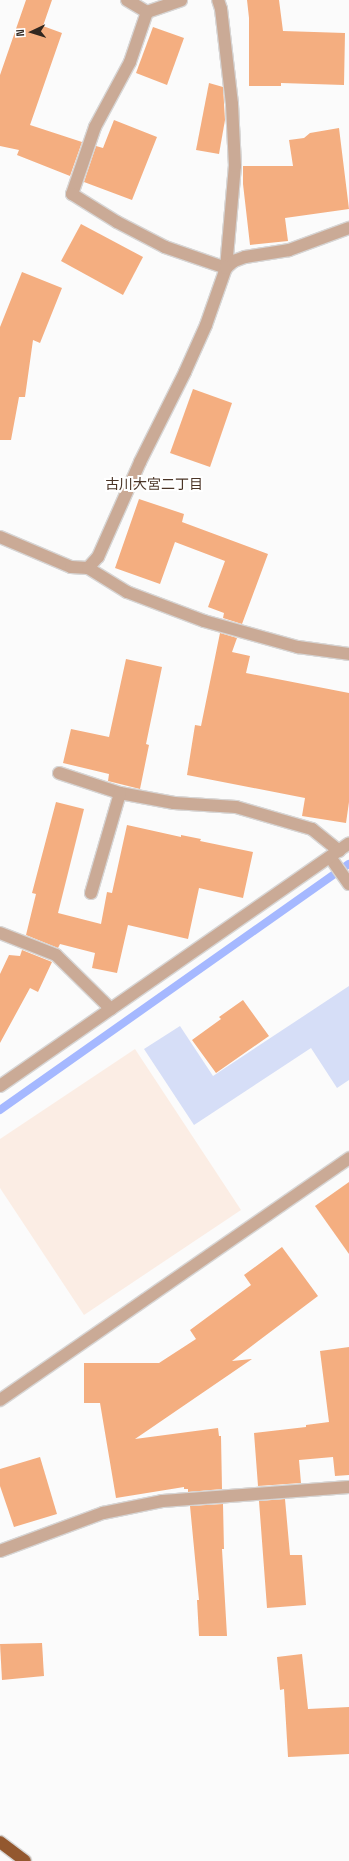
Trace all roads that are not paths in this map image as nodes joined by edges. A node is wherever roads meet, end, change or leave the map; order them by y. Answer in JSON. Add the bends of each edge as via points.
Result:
{"nodes":[{"id":1,"x":128,"y":0,"type":"edge"},
{"id":2,"x":181,"y":0,"type":"edge"},
{"id":3,"x":218,"y":0,"type":"edge"},
{"id":4,"x":147,"y":12,"type":"junction"},
{"id":5,"x":349,"y":228,"type":"edge"},
{"id":6,"x":226,"y":268,"type":"junction"},
{"id":7,"x":0,"y":537,"type":"edge"},
{"id":8,"x":88,"y":568,"type":"junction"},
{"id":9,"x":349,"y":654,"type":"edge"},
{"id":10,"x":60,"y":773,"type":"dead end"},
{"id":11,"x":120,"y":793,"type":"junction"},
{"id":12,"x":349,"y":843,"type":"edge"},
{"id":13,"x":335,"y":858,"type":"junction"},
{"id":14,"x":346,"y":880,"type":"edge"},
{"id":15,"x":91,"y":893,"type":"dead end"},
{"id":16,"x":0,"y":933,"type":"edge"},
{"id":17,"x":111,"y":1009,"type":"junction"},
{"id":18,"x":2,"y":1082,"type":"edge"},
{"id":19,"x":349,"y":1158,"type":"edge"},
{"id":20,"x":0,"y":1400,"type":"edge"},
{"id":21,"x":349,"y":1487,"type":"edge"},
{"id":22,"x":0,"y":1551,"type":"edge"},
{"id":23,"x":0,"y":1842,"type":"edge"},
{"id":24,"x":25,"y":1861,"type":"edge"}],
"edges":[{"from":1,"to":4,"type":"street"},
{"from":2,"to":4,"type":"street"},
{"from":3,"to":6,"type":"street","via":[[232,104],[235,166]]},
{"from":4,"to":6,"type":"street","via":[[130,62],[94,127],[72,194],[165,247]]},
{"from":5,"to":6,"type":"street","via":[[289,250],[245,257],[234,261]]},
{"from":6,"to":8,"type":"street","via":[[206,325],[185,372],[140,462],[98,557]]},
{"from":7,"to":8,"type":"street","via":[[71,567]]},
{"from":8,"to":9,"type":"street","via":[[127,592],[204,621],[298,647]]},
{"from":10,"to":11,"type":"street"},
{"from":11,"to":13,"type":"street","via":[[174,803],[236,807],[312,829]]},
{"from":11,"to":15,"type":"street"},
{"from":12,"to":13,"type":"street"},
{"from":13,"to":14,"type":"street"},
{"from":13,"to":17,"type":"street"},
{"from":16,"to":17,"type":"street","via":[[56,956]]},
{"from":17,"to":18,"type":"street"},
{"from":19,"to":20,"type":"street"},
{"from":21,"to":22,"type":"street","via":[[162,1501],[103,1513]]},
{"from":23,"to":24,"type":"highway"}]}
